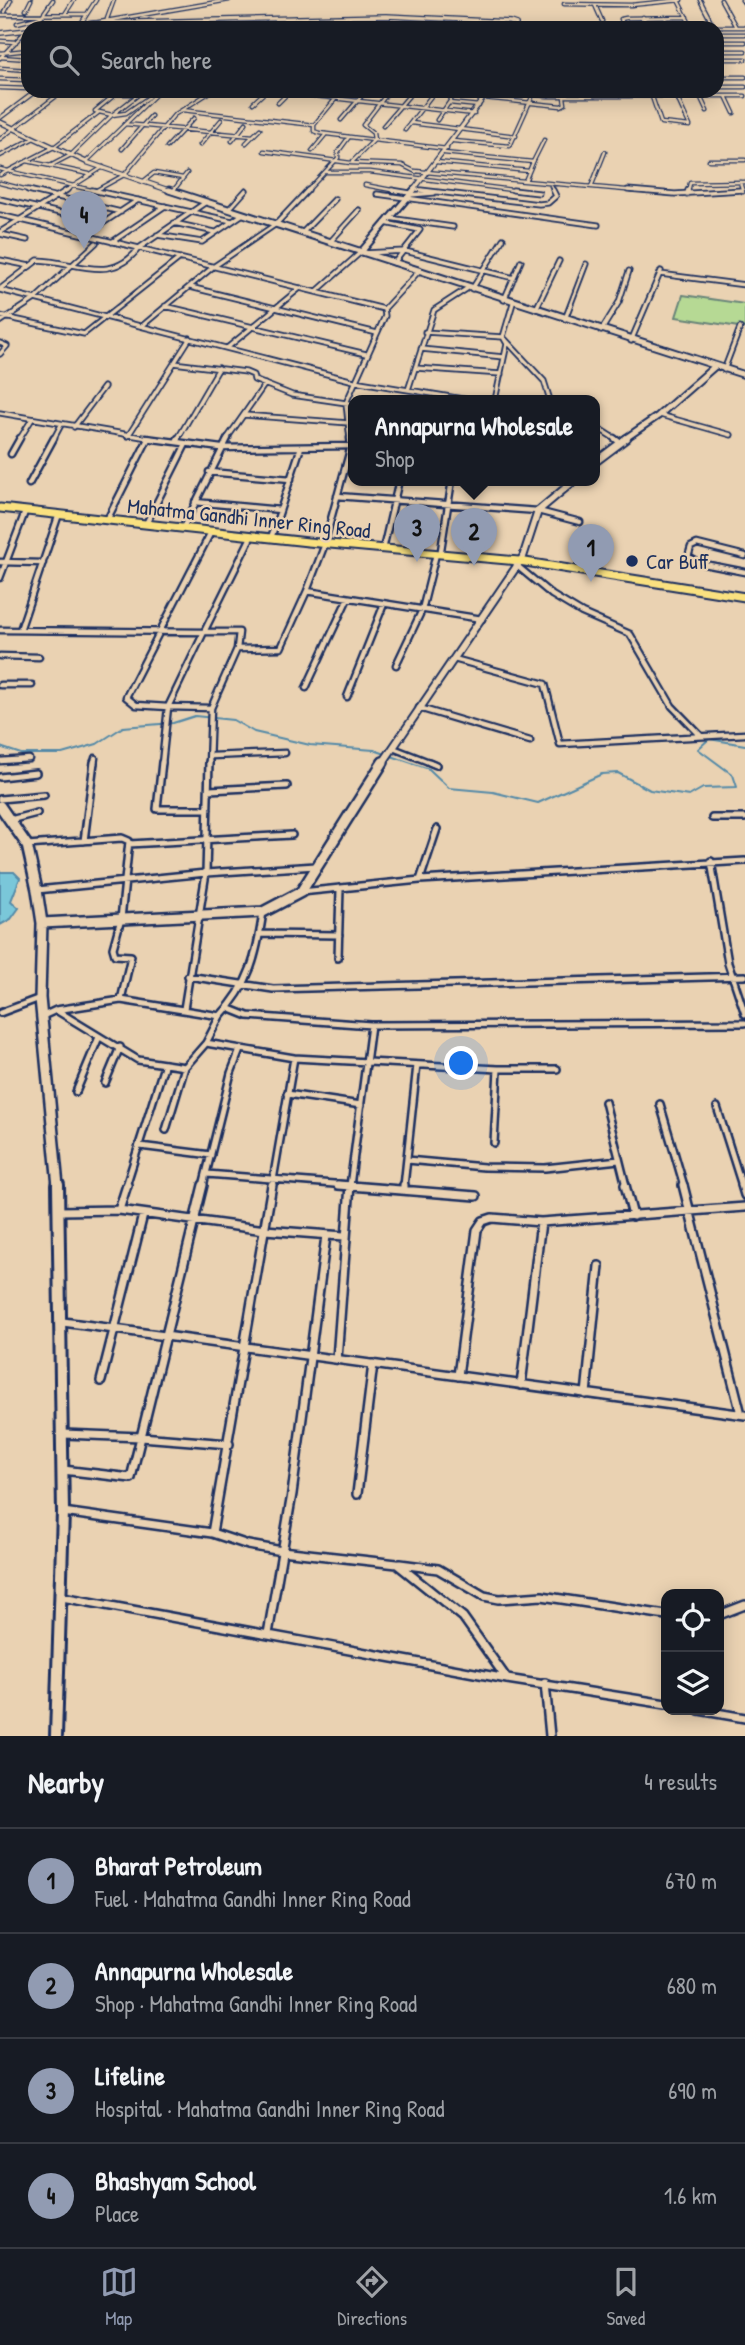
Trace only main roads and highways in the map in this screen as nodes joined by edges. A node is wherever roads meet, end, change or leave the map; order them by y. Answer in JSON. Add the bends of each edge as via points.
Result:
{"nodes":[{"id":1,"x":0,"y":507,"type":"edge"},
{"id":2,"x":325,"y":542,"type":"junction"},
{"id":3,"x":438,"y":552,"type":"junction"},
{"id":4,"x":745,"y":594,"type":"edge"}],
"edges":[{"from":1,"to":2,"type":"main road","name":"Mahatma Gandhi Inner Ring Road"},
{"from":1,"to":2,"type":"main road","name":"Mahatma Gandhi Inner Ring Road","via":[[58,517]]},
{"from":2,"to":3,"type":"main road","name":"Mahatma Gandhi Inner Ring Road"},
{"from":2,"to":3,"type":"main road","name":"Mahatma Gandhi Inner Ring Road"},
{"from":3,"to":4,"type":"main road","name":"Mahatma Gandhi Inner Ring Road"}]}
